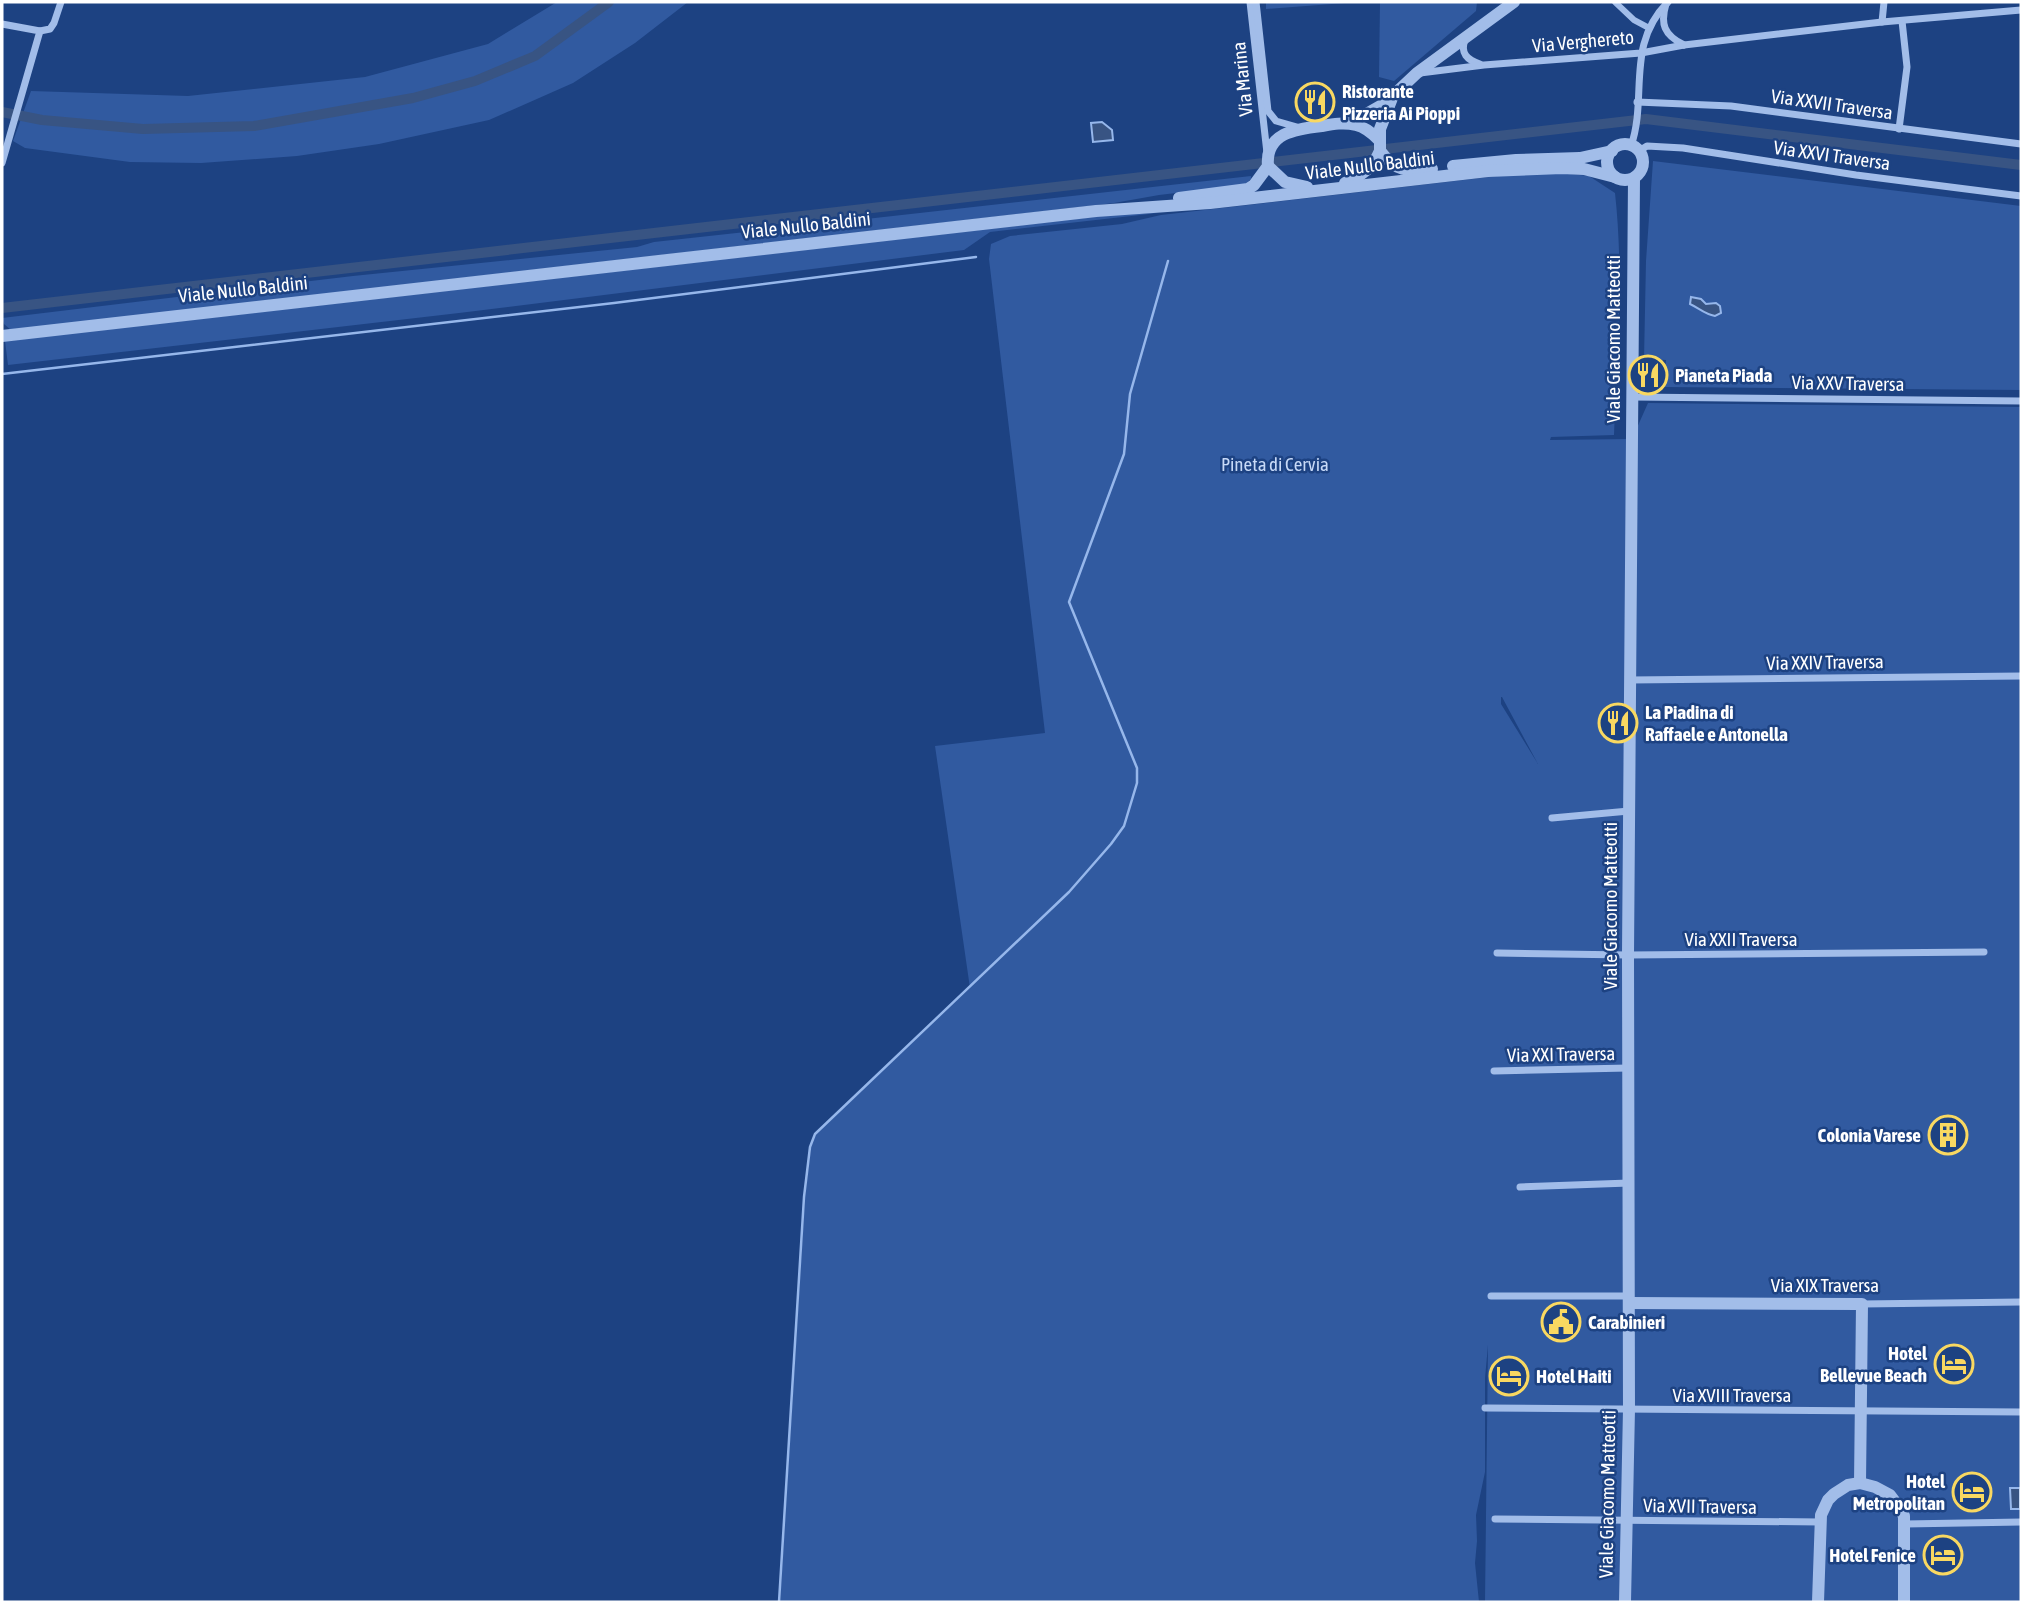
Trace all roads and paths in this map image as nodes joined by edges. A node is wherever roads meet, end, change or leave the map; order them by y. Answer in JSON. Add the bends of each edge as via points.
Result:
{"nodes":[{"id":1,"x":61,"y":2,"type":"edge"},
{"id":2,"x":1250,"y":2,"type":"edge"},
{"id":3,"x":1256,"y":2,"type":"edge"},
{"id":4,"x":1514,"y":2,"type":"edge"},
{"id":5,"x":1615,"y":2,"type":"edge"},
{"id":6,"x":1667,"y":2,"type":"edge"},
{"id":7,"x":1884,"y":2,"type":"edge"},
{"id":8,"x":2014,"y":2,"type":"edge"},
{"id":9,"x":2017,"y":11,"type":"edge"},
{"id":10,"x":1902,"y":21,"type":"junction"},
{"id":11,"x":1881,"y":22,"type":"junction"},
{"id":12,"x":2,"y":24,"type":"edge"},
{"id":13,"x":1649,"y":28,"type":"junction"},
{"id":14,"x":40,"y":31,"type":"junction"},
{"id":15,"x":1469,"y":33,"type":"junction"},
{"id":16,"x":1684,"y":45,"type":"junction"},
{"id":17,"x":1642,"y":53,"type":"junction"},
{"id":18,"x":1484,"y":65,"type":"junction"},
{"id":19,"x":1417,"y":73,"type":"junction"},
{"id":20,"x":1392,"y":98,"type":"junction"},
{"id":21,"x":1637,"y":104,"type":"junction"},
{"id":22,"x":1344,"y":123,"type":"junction"},
{"id":23,"x":1301,"y":128,"type":"junction"},
{"id":24,"x":1899,"y":129,"type":"junction"},
{"id":25,"x":2021,"y":144,"type":"edge"},
{"id":26,"x":1379,"y":146,"type":"junction"},
{"id":27,"x":1635,"y":148,"type":"junction"},
{"id":28,"x":1612,"y":150,"type":"junction"},
{"id":29,"x":1266,"y":153,"type":"junction"},
{"id":30,"x":2,"y":163,"type":"edge"},
{"id":31,"x":1268,"y":166,"type":"junction"},
{"id":32,"x":1625,"y":178,"type":"junction"},
{"id":33,"x":1328,"y":189,"type":"junction"},
{"id":34,"x":2021,"y":196,"type":"edge"},
{"id":35,"x":1096,"y":211,"type":"junction"},
{"id":36,"x":2,"y":334,"type":"edge"},
{"id":37,"x":1632,"y":397,"type":"junction"},
{"id":38,"x":2021,"y":401,"type":"edge"},
{"id":39,"x":2021,"y":676,"type":"edge"},
{"id":40,"x":1630,"y":681,"type":"junction"},
{"id":41,"x":1629,"y":811,"type":"junction"},
{"id":42,"x":1552,"y":818,"type":"dead end"},
{"id":43,"x":1984,"y":952,"type":"dead end"},
{"id":44,"x":1497,"y":953,"type":"dead end"},
{"id":45,"x":1628,"y":956,"type":"junction"},
{"id":46,"x":1629,"y":1068,"type":"junction"},
{"id":47,"x":1494,"y":1071,"type":"dead end"},
{"id":48,"x":1630,"y":1183,"type":"junction"},
{"id":49,"x":1520,"y":1187,"type":"dead end"},
{"id":50,"x":1491,"y":1296,"type":"dead end"},
{"id":51,"x":1629,"y":1300,"type":"junction"},
{"id":52,"x":2021,"y":1302,"type":"edge"},
{"id":53,"x":1862,"y":1304,"type":"junction"},
{"id":54,"x":1485,"y":1408,"type":"dead end"},
{"id":55,"x":1629,"y":1409,"type":"junction"},
{"id":56,"x":1862,"y":1411,"type":"junction"},
{"id":57,"x":2021,"y":1412,"type":"edge"},
{"id":58,"x":1860,"y":1483,"type":"junction"},
{"id":59,"x":1495,"y":1519,"type":"dead end"},
{"id":60,"x":1625,"y":1521,"type":"junction"},
{"id":61,"x":1820,"y":1522,"type":"junction"},
{"id":62,"x":2021,"y":1522,"type":"edge"},
{"id":63,"x":1905,"y":1524,"type":"junction"},
{"id":64,"x":1625,"y":1602,"type":"edge"},
{"id":65,"x":1818,"y":1602,"type":"edge"},
{"id":66,"x":1904,"y":1602,"type":"edge"}],
"edges":[{"from":1,"to":14,"type":"street","via":[[50,29]]},
{"from":2,"to":29,"type":"street","name":"Via Marina"},
{"from":3,"to":23,"type":"street","name":"Via Marina","via":[[1268,111],[1276,121]]},
{"from":4,"to":15,"type":"street"},
{"from":5,"to":13,"type":"street","name":"Via Verghereto"},
{"from":6,"to":13,"type":"street"},
{"from":6,"to":16,"type":"street","via":[[1664,26]]},
{"from":7,"to":11,"type":"street"},
{"from":8,"to":9,"type":"street"},
{"from":9,"to":10,"type":"street","name":"Via Verghereto"},
{"from":10,"to":11,"type":"street","name":"Via Verghereto"},
{"from":10,"to":24,"type":"street","via":[[1907,67]]},
{"from":11,"to":16,"type":"street","name":"Via Verghereto"},
{"from":12,"to":14,"type":"street"},
{"from":13,"to":17,"type":"street"},
{"from":14,"to":30,"type":"street"},
{"from":15,"to":18,"type":"street","via":[[1464,54]]},
{"from":15,"to":19,"type":"street"},
{"from":16,"to":17,"type":"street","name":"Via Verghereto"},
{"from":17,"to":18,"type":"street","name":"Via Verghereto"},
{"from":17,"to":21,"type":"street"},
{"from":18,"to":19,"type":"street","name":"Via Verghereto"},
{"from":19,"to":20,"type":"street"},
{"from":20,"to":22,"type":"street"},
{"from":20,"to":26,"type":"street","via":[[1383,117]]},
{"from":21,"to":24,"type":"street","name":"Via XXVII Traversa","via":[[1731,106]]},
{"from":21,"to":27,"type":"street"},
{"from":22,"to":23,"type":"street"},
{"from":22,"to":26,"type":"street","via":[[1364,128]]},
{"from":23,"to":29,"type":"street","via":[[1280,136]]},
{"from":24,"to":25,"type":"street","name":"Via XXVII Traversa"},
{"from":26,"to":28,"type":"street","name":"Viale Nullo Baldini","via":[[1387,160],[1403,170],[1580,158]]},
{"from":26,"to":33,"type":"street","via":[[1368,170]]},
{"from":27,"to":28,"type":"street","via":[[1620,145]]},
{"from":27,"to":32,"type":"street","via":[[1642,168]]},
{"from":27,"to":34,"type":"street","name":"Via XXVI Traversa","via":[[1683,148]]},
{"from":28,"to":32,"type":"street","via":[[1608,167]]},
{"from":29,"to":31,"type":"street"},
{"from":31,"to":33,"type":"street","via":[[1290,184]]},
{"from":31,"to":35,"type":"street","via":[[1248,188]]},
{"from":32,"to":33,"type":"street","name":"Viale Nullo Baldini","via":[[1562,168],[1478,172]]},
{"from":32,"to":37,"type":"street","name":"Viale Giacomo Matteotti","via":[[1633,210]]},
{"from":33,"to":35,"type":"street","name":"Viale Nullo Baldini"},
{"from":35,"to":36,"type":"street","name":"Viale Nullo Baldini"},
{"from":37,"to":38,"type":"street","name":"Via XXV Traversa"},
{"from":37,"to":40,"type":"street","name":"Viale Giacomo Matteotti"},
{"from":39,"to":40,"type":"street","name":"Via XXIV Traversa"},
{"from":40,"to":41,"type":"street","name":"Viale Giacomo Matteotti"},
{"from":41,"to":42,"type":"street"},
{"from":41,"to":45,"type":"street","name":"Viale Giacomo Matteotti"},
{"from":43,"to":45,"type":"street","name":"Via XXII Traversa"},
{"from":44,"to":45,"type":"street","name":"Via XXII Traversa"},
{"from":45,"to":46,"type":"street","name":"Viale Giacomo Matteotti"},
{"from":46,"to":47,"type":"street","name":"Via XXI Traversa"},
{"from":46,"to":48,"type":"street","name":"Viale Giacomo Matteotti"},
{"from":48,"to":49,"type":"street"},
{"from":48,"to":51,"type":"street","name":"Viale Giacomo Matteotti"},
{"from":50,"to":51,"type":"street","name":"Via XIX Traversa"},
{"from":51,"to":53,"type":"street","name":"Via XIX Traversa"},
{"from":51,"to":55,"type":"street","name":"Viale Giacomo Matteotti"},
{"from":52,"to":53,"type":"street","name":"Via XIX Traversa"},
{"from":53,"to":56,"type":"street"},
{"from":54,"to":55,"type":"street","name":"Via XVIII Traversa"},
{"from":55,"to":56,"type":"street","name":"Via XVIII Traversa"},
{"from":55,"to":60,"type":"street","name":"Viale Giacomo Matteotti"},
{"from":56,"to":57,"type":"street","name":"Via XVIII Traversa"},
{"from":56,"to":58,"type":"street"},
{"from":58,"to":61,"type":"street","via":[[1834,1494]]},
{"from":58,"to":63,"type":"street","via":[[1889,1495]]},
{"from":59,"to":60,"type":"street","name":"Via XVII Traversa"},
{"from":60,"to":61,"type":"street","name":"Via XVII Traversa"},
{"from":60,"to":64,"type":"street","name":"Viale Giacomo Matteotti"},
{"from":61,"to":65,"type":"street"},
{"from":62,"to":63,"type":"street"},
{"from":63,"to":66,"type":"street"}]}
